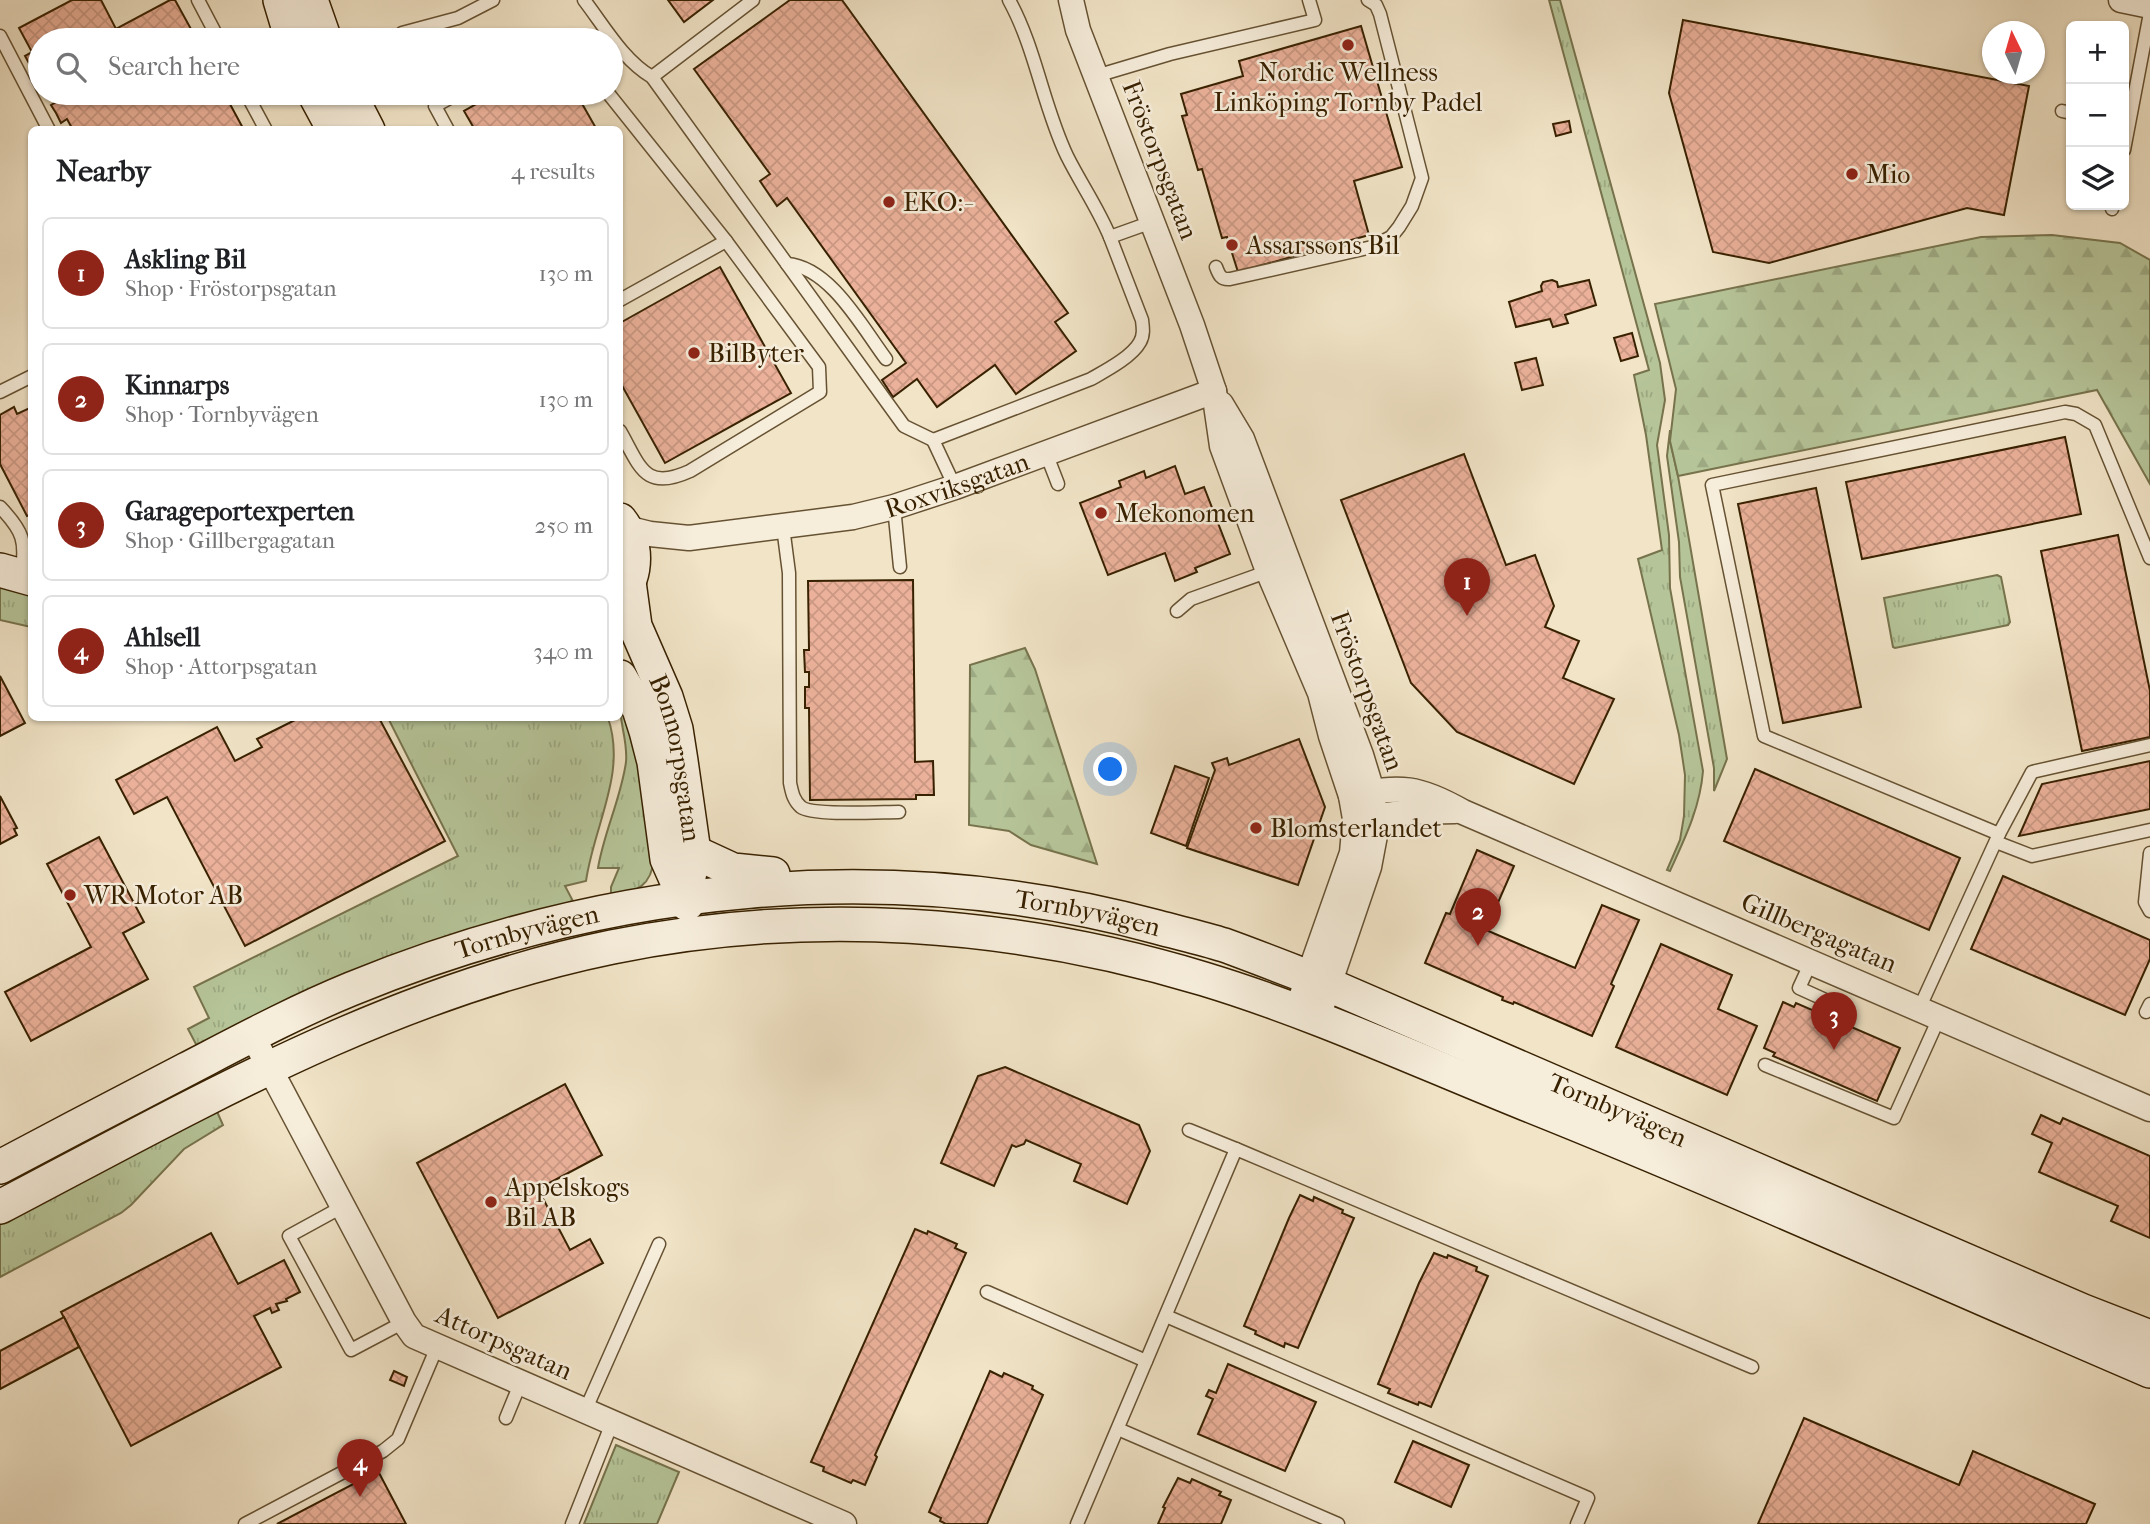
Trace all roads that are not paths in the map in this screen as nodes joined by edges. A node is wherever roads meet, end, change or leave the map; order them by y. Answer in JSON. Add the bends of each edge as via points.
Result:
{"nodes":[{"id":1,"x":198,"y":0,"type":"edge"},
{"id":2,"x":280,"y":0,"type":"edge"},
{"id":3,"x":311,"y":0,"type":"edge"},
{"id":4,"x":493,"y":0,"type":"edge"},
{"id":5,"x":584,"y":0,"type":"edge"},
{"id":6,"x":753,"y":0,"type":"edge"},
{"id":7,"x":1009,"y":0,"type":"edge"},
{"id":8,"x":1060,"y":0,"type":"edge"},
{"id":9,"x":1071,"y":0,"type":"edge"},
{"id":10,"x":1309,"y":0,"type":"edge"},
{"id":11,"x":1368,"y":0,"type":"edge"},
{"id":12,"x":2121,"y":0,"type":"edge"},
{"id":13,"x":2150,"y":6,"type":"edge"},
{"id":14,"x":2150,"y":13,"type":"edge"},
{"id":15,"x":213,"y":28,"type":"edge"},
{"id":16,"x":288,"y":28,"type":"edge"},
{"id":17,"x":321,"y":28,"type":"edge"},
{"id":18,"x":421,"y":28,"type":"edge"},
{"id":19,"x":606,"y":28,"type":"edge"},
{"id":20,"x":1078,"y":30,"type":"junction"},
{"id":21,"x":0,"y":36,"type":"edge"},
{"id":22,"x":623,"y":50,"type":"edge"},
{"id":23,"x":1096,"y":76,"type":"junction"},
{"id":24,"x":652,"y":77,"type":"junction"},
{"id":25,"x":28,"y":90,"type":"edge"},
{"id":26,"x":36,"y":105,"type":"edge"},
{"id":27,"x":252,"y":105,"type":"edge"},
{"id":28,"x":320,"y":105,"type":"edge"},
{"id":29,"x":355,"y":105,"type":"edge"},
{"id":30,"x":437,"y":105,"type":"edge"},
{"id":31,"x":618,"y":105,"type":"edge"},
{"id":32,"x":2129,"y":109,"type":"edge"},
{"id":33,"x":47,"y":126,"type":"edge"},
{"id":34,"x":264,"y":126,"type":"edge"},
{"id":35,"x":332,"y":126,"type":"edge"},
{"id":36,"x":366,"y":126,"type":"edge"},
{"id":37,"x":446,"y":126,"type":"edge"},
{"id":38,"x":1152,"y":222,"type":"junction"},
{"id":39,"x":1110,"y":237,"type":"junction"},
{"id":40,"x":726,"y":241,"type":"junction"},
{"id":41,"x":787,"y":264,"type":"junction"},
{"id":42,"x":1216,"y":267,"type":"dead end"},
{"id":43,"x":623,"y":298,"type":"edge"},
{"id":44,"x":886,"y":359,"type":"dead end"},
{"id":45,"x":28,"y":378,"type":"edge"},
{"id":46,"x":1213,"y":391,"type":"junction"},
{"id":47,"x":0,"y":392,"type":"edge"},
{"id":48,"x":623,"y":435,"type":"edge"},
{"id":49,"x":933,"y":440,"type":"junction"},
{"id":50,"x":1046,"y":453,"type":"junction"},
{"id":51,"x":1058,"y":484,"type":"dead end"},
{"id":52,"x":955,"y":487,"type":"junction"},
{"id":53,"x":0,"y":507,"type":"edge"},
{"id":54,"x":894,"y":507,"type":"junction"},
{"id":55,"x":623,"y":524,"type":"edge"},
{"id":56,"x":783,"y":527,"type":"junction"},
{"id":57,"x":25,"y":528,"type":"edge"},
{"id":58,"x":689,"y":538,"type":"junction"},
{"id":59,"x":2150,"y":558,"type":"edge"},
{"id":60,"x":22,"y":567,"type":"edge"},
{"id":61,"x":900,"y":567,"type":"dead end"},
{"id":62,"x":1278,"y":567,"type":"junction"},
{"id":63,"x":627,"y":581,"type":"edge"},
{"id":64,"x":1177,"y":611,"type":"dead end"},
{"id":65,"x":623,"y":682,"type":"edge"},
{"id":66,"x":2150,"y":745,"type":"edge"},
{"id":67,"x":1364,"y":806,"type":"junction"},
{"id":68,"x":899,"y":812,"type":"dead end"},
{"id":69,"x":2150,"y":830,"type":"edge"},
{"id":70,"x":1997,"y":838,"type":"junction"},
{"id":71,"x":694,"y":852,"type":"junction"},
{"id":72,"x":2150,"y":853,"type":"edge"},
{"id":73,"x":887,"y":887,"type":"junction"},
{"id":74,"x":685,"y":897,"type":"junction"},
{"id":75,"x":2150,"y":911,"type":"edge"},
{"id":76,"x":691,"y":934,"type":"junction"},
{"id":77,"x":1811,"y":962,"type":"junction"},
{"id":78,"x":1319,"y":981,"type":"junction"},
{"id":79,"x":1832,"y":1003,"type":"dead end"},
{"id":80,"x":1929,"y":1014,"type":"junction"},
{"id":81,"x":1306,"y":1016,"type":"junction"},
{"id":82,"x":252,"y":1035,"type":"junction"},
{"id":83,"x":1765,"y":1065,"type":"dead end"},
{"id":84,"x":268,"y":1068,"type":"junction"},
{"id":85,"x":2150,"y":1109,"type":"edge"},
{"id":86,"x":1189,"y":1130,"type":"dead end"},
{"id":87,"x":1236,"y":1149,"type":"junction"},
{"id":88,"x":0,"y":1167,"type":"edge"},
{"id":89,"x":0,"y":1207,"type":"edge"},
{"id":90,"x":342,"y":1207,"type":"junction"},
{"id":91,"x":659,"y":1244,"type":"dead end"},
{"id":92,"x":987,"y":1292,"type":"dead end"},
{"id":93,"x":1166,"y":1315,"type":"junction"},
{"id":94,"x":404,"y":1322,"type":"junction"},
{"id":95,"x":2150,"y":1337,"type":"edge"},
{"id":96,"x":437,"y":1347,"type":"junction"},
{"id":97,"x":1146,"y":1361,"type":"junction"},
{"id":98,"x":1752,"y":1367,"type":"dead end"},
{"id":99,"x":2150,"y":1371,"type":"edge"},
{"id":100,"x":520,"y":1384,"type":"junction"},
{"id":101,"x":585,"y":1411,"type":"junction"},
{"id":102,"x":506,"y":1418,"type":"dead end"},
{"id":103,"x":612,"y":1423,"type":"junction"},
{"id":104,"x":1118,"y":1429,"type":"junction"},
{"id":105,"x":245,"y":1524,"type":"edge"},
{"id":106,"x":572,"y":1524,"type":"edge"},
{"id":107,"x":844,"y":1524,"type":"edge"},
{"id":108,"x":1077,"y":1524,"type":"edge"},
{"id":109,"x":1338,"y":1524,"type":"edge"},
{"id":110,"x":1577,"y":1524,"type":"edge"}],
"edges":[{"from":1,"to":15,"type":"lane"},
{"from":2,"to":16,"type":"main road"},
{"from":3,"to":17,"type":"main road"},
{"from":4,"to":18,"type":"lane","via":[[458,18]]},
{"from":5,"to":19,"type":"lane"},
{"from":6,"to":24,"type":"lane"},
{"from":7,"to":39,"type":"lane","via":[[1067,156]]},
{"from":8,"to":20,"type":"street","name":"Fröstorpsgatan"},
{"from":9,"to":20,"type":"street","name":"Fröstorpsgatan"},
{"from":10,"to":23,"type":"lane","via":[[1315,20]]},
{"from":11,"to":42,"type":"lane","via":[[1380,14],[1422,178],[1412,206],[1391,237],[1372,247],[1230,279],[1219,276]]},
{"from":12,"to":13,"type":"street"},
{"from":14,"to":32,"type":"lane"},
{"from":20,"to":23,"type":"street","name":"Fröstorpsgatan"},
{"from":21,"to":25,"type":"lane"},
{"from":22,"to":24,"type":"lane"},
{"from":23,"to":38,"type":"street","name":"Fröstorpsgatan"},
{"from":24,"to":41,"type":"lane"},
{"from":26,"to":33,"type":"lane"},
{"from":27,"to":34,"type":"lane"},
{"from":28,"to":35,"type":"main road"},
{"from":29,"to":36,"type":"main road"},
{"from":30,"to":37,"type":"lane"},
{"from":31,"to":40,"type":"lane"},
{"from":38,"to":39,"type":"lane"},
{"from":38,"to":46,"type":"street","name":"Fröstorpsgatan"},
{"from":39,"to":49,"type":"lane","via":[[1142,320],[1140,344],[1091,379]]},
{"from":40,"to":43,"type":"lane"},
{"from":40,"to":48,"type":"lane","via":[[819,367],[820,392],[673,479],[655,480],[642,470]]},
{"from":41,"to":44,"type":"lane","via":[[818,274]]},
{"from":41,"to":49,"type":"lane","via":[[904,426]]},
{"from":45,"to":47,"type":"lane"},
{"from":46,"to":50,"type":"street","name":"Roxviksgatan"},
{"from":46,"to":62,"type":"street","name":"Fröstorpsgatan","via":[[1241,439]]},
{"from":49,"to":52,"type":"lane"},
{"from":50,"to":51,"type":"lane"},
{"from":50,"to":52,"type":"street","name":"Roxviksgatan"},
{"from":52,"to":54,"type":"street","name":"Roxviksgatan"},
{"from":53,"to":57,"type":"lane"},
{"from":54,"to":56,"type":"street","name":"Roxviksgatan"},
{"from":54,"to":61,"type":"lane"},
{"from":55,"to":58,"type":"street","name":"Roxviksgatan","via":[[650,534]]},
{"from":55,"to":63,"type":"main road","name":"Bonnorpsgatan","via":[[633,548]]},
{"from":56,"to":58,"type":"street","name":"Roxviksgatan"},
{"from":56,"to":68,"type":"lane","via":[[789,573],[793,798],[802,809],[816,812]]},
{"from":57,"to":60,"type":"lane"},
{"from":58,"to":63,"type":"street","name":"Roxviksgatan","via":[[667,546]]},
{"from":59,"to":70,"type":"lane","via":[[2095,425],[2065,412],[1712,485],[1764,736]]},
{"from":62,"to":64,"type":"lane","via":[[1191,599]]},
{"from":62,"to":67,"type":"street","name":"Fröstorpsgatan","via":[[1361,755]]},
{"from":63,"to":71,"type":"main road","name":"Bonnorpsgatan","via":[[635,626],[676,729]]},
{"from":65,"to":74,"type":"main road","name":"Bonnorpsgatan","via":[[646,731],[667,859]]},
{"from":66,"to":70,"type":"lane","via":[[2032,772]]},
{"from":67,"to":77,"type":"street","name":"Gillbergagatan","via":[[1464,812]]},
{"from":67,"to":78,"type":"street","name":"Fröstorpsgatan","via":[[1376,830],[1369,867]]},
{"from":69,"to":70,"type":"lane","via":[[2032,856]]},
{"from":70,"to":80,"type":"lane"},
{"from":71,"to":73,"type":"main road","via":[[733,870]]},
{"from":71,"to":74,"type":"main road","name":"Bonnorpsgatan"},
{"from":72,"to":75,"type":"lane","via":[[2146,902]]},
{"from":73,"to":74,"type":"main road","name":"Tornbyvägen"},
{"from":73,"to":78,"type":"main road","name":"Tornbyvägen","via":[[989,894],[1121,917],[1222,944]]},
{"from":74,"to":76,"type":"main road","name":"Bonnorpsgatan"},
{"from":74,"to":82,"type":"main road","name":"Tornbyvägen","via":[[607,910],[486,941],[348,990]]},
{"from":76,"to":81,"type":"main road","name":"Tornbyvägen","via":[[849,924],[988,932],[1115,954],[1208,980]]},
{"from":76,"to":84,"type":"main road","name":"Tornbyvägen","via":[[615,946],[484,980],[332,1037]]},
{"from":77,"to":79,"type":"lane","via":[[1800,988]]},
{"from":77,"to":80,"type":"street","name":"Gillbergagatan"},
{"from":78,"to":81,"type":"street","name":"Fröstorpsgatan"},
{"from":78,"to":95,"type":"main road","name":"Tornbyvägen"},
{"from":80,"to":83,"type":"lane","via":[[1894,1118]]},
{"from":80,"to":85,"type":"street","name":"Gillbergagatan"},
{"from":81,"to":99,"type":"main road","name":"Tornbyvägen","via":[[1665,1160]]},
{"from":82,"to":84,"type":"street","name":"Attorpsgatan"},
{"from":82,"to":88,"type":"main road","name":"Tornbyvägen"},
{"from":84,"to":89,"type":"main road","name":"Tornbyvägen"},
{"from":84,"to":90,"type":"street","name":"Attorpsgatan"},
{"from":86,"to":87,"type":"lane"},
{"from":87,"to":93,"type":"lane"},
{"from":87,"to":98,"type":"lane"},
{"from":90,"to":94,"type":"street","name":"Attorpsgatan"},
{"from":90,"to":94,"type":"lane","via":[[289,1236],[351,1350]]},
{"from":91,"to":101,"type":"lane"},
{"from":92,"to":97,"type":"lane"},
{"from":93,"to":97,"type":"lane"},
{"from":93,"to":110,"type":"lane","via":[[1588,1498]]},
{"from":94,"to":96,"type":"street","name":"Attorpsgatan","via":[[414,1336]]},
{"from":96,"to":100,"type":"street","name":"Attorpsgatan"},
{"from":96,"to":105,"type":"lane","via":[[398,1439]]},
{"from":97,"to":104,"type":"lane"},
{"from":100,"to":101,"type":"street","name":"Attorpsgatan"},
{"from":100,"to":102,"type":"lane"},
{"from":101,"to":103,"type":"street","name":"Attorpsgatan"},
{"from":103,"to":106,"type":"lane"},
{"from":103,"to":107,"type":"street","name":"Attorpsgatan"},
{"from":104,"to":108,"type":"lane"},
{"from":104,"to":109,"type":"lane"}]}
